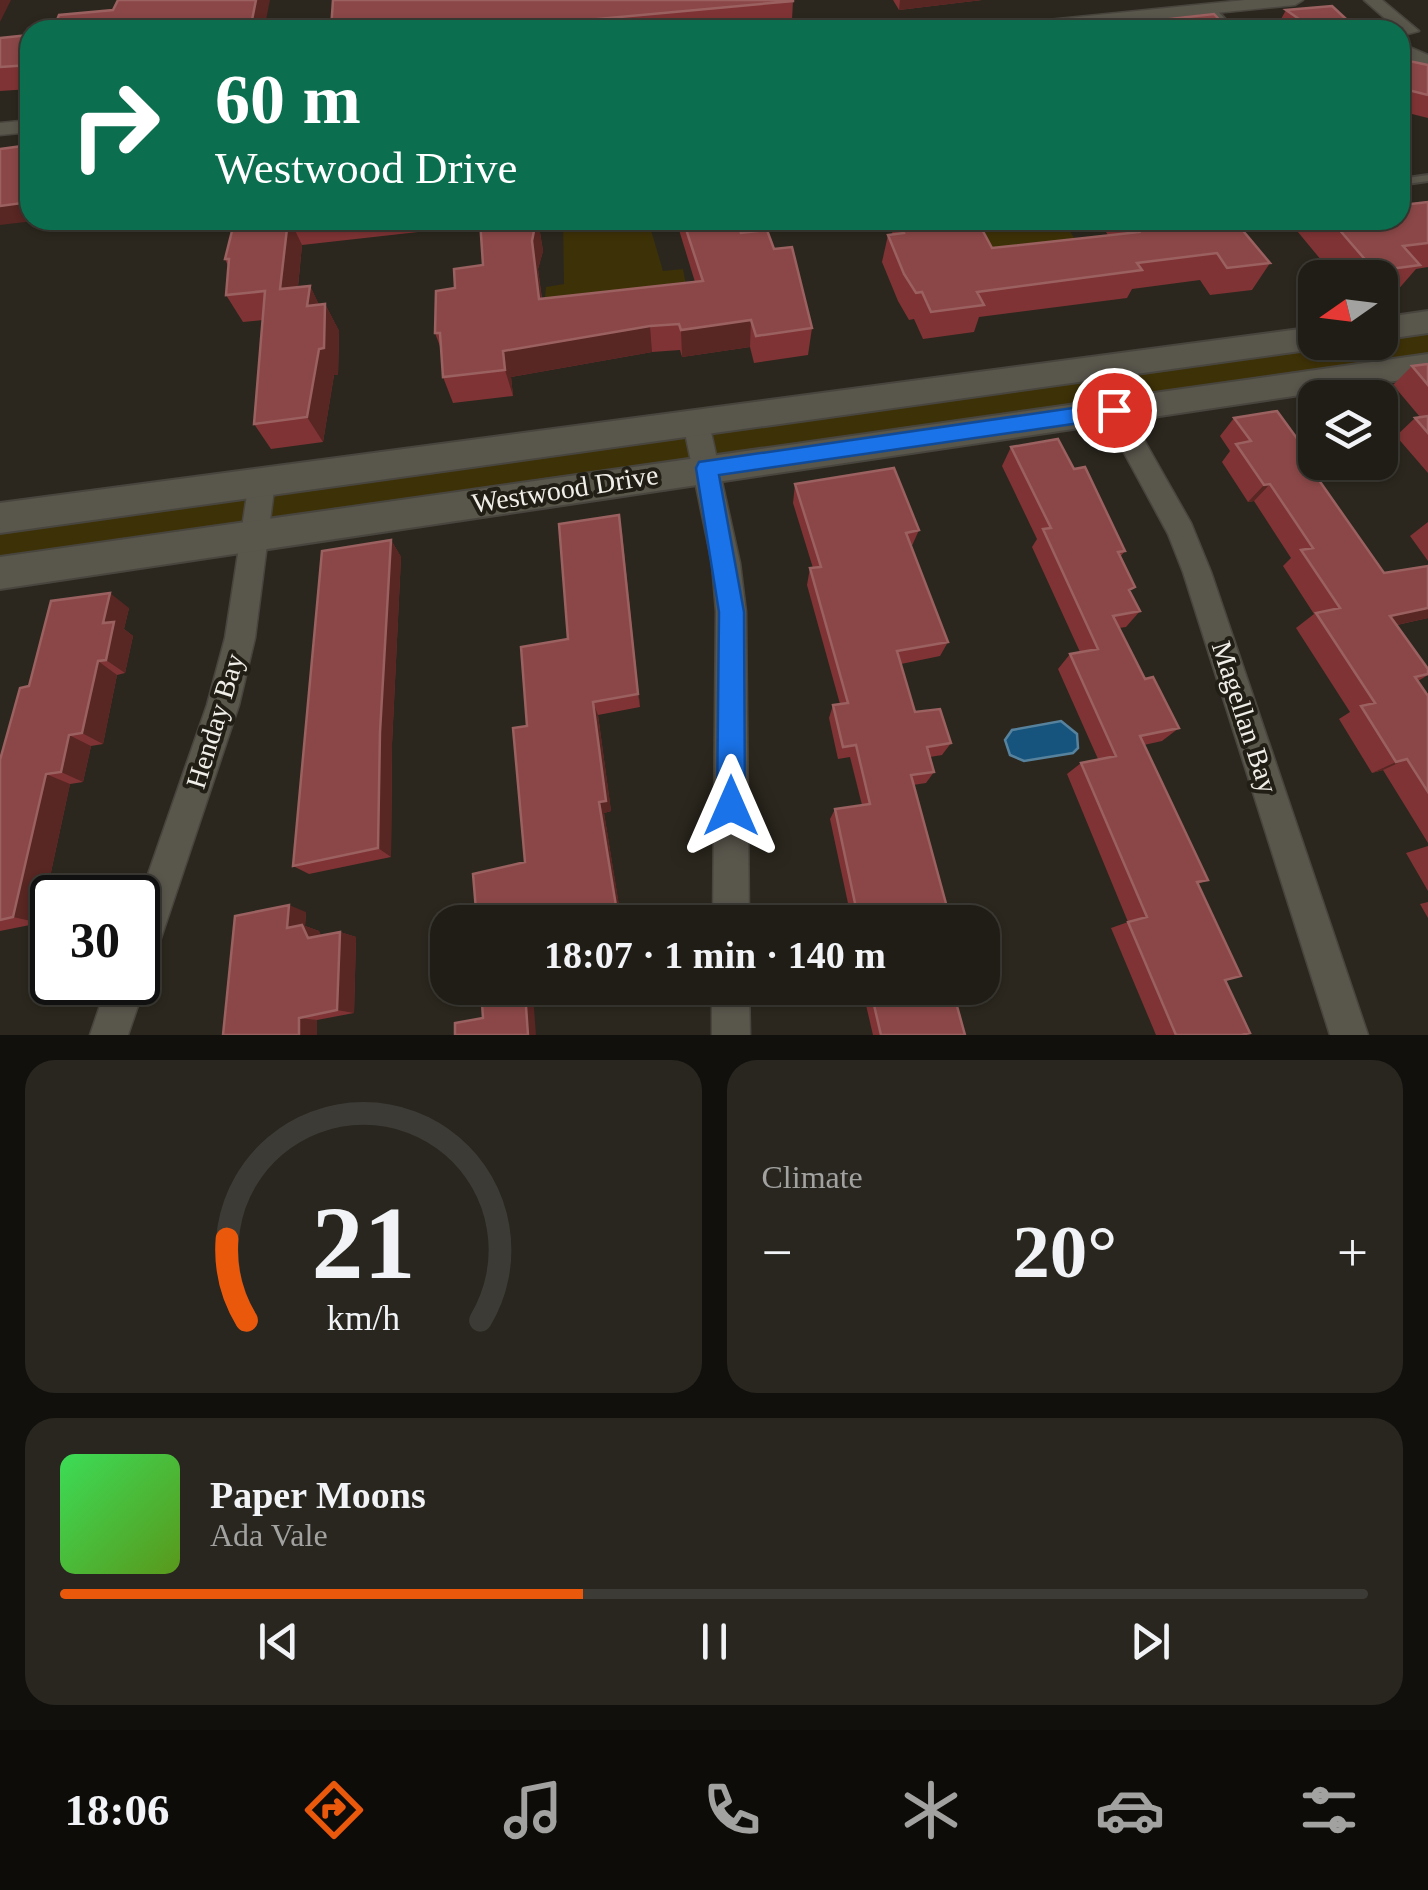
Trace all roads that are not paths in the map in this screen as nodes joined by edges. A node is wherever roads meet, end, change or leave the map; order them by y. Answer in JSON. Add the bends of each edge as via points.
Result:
{"nodes":[{"id":1,"x":1295,"y":0,"type":"edge"},
{"id":2,"x":1372,"y":0,"type":"edge"},
{"id":3,"x":1237,"y":3,"type":"edge"},
{"id":4,"x":1211,"y":9,"type":"junction"},
{"id":5,"x":1100,"y":20,"type":"edge"},
{"id":6,"x":1221,"y":20,"type":"edge"},
{"id":7,"x":1393,"y":20,"type":"edge"},
{"id":8,"x":1410,"y":37,"type":"edge"},
{"id":9,"x":1428,"y":62,"type":"edge"},
{"id":10,"x":1428,"y":322,"type":"edge"},
{"id":11,"x":1398,"y":326,"type":"edge"},
{"id":12,"x":1298,"y":340,"type":"edge"},
{"id":13,"x":1428,"y":365,"type":"edge"},
{"id":14,"x":1114,"y":410,"type":"junction"},
{"id":15,"x":696,"y":423,"type":"junction"},
{"id":16,"x":707,"y":468,"type":"junction"},
{"id":17,"x":262,"y":482,"type":"junction"},
{"id":18,"x":0,"y":518,"type":"edge"},
{"id":19,"x":254,"y":536,"type":"junction"},
{"id":20,"x":0,"y":572,"type":"edge"},
{"id":21,"x":160,"y":889,"type":"edge"},
{"id":22,"x":731,"y":905,"type":"edge"},
{"id":23,"x":119,"y":1005,"type":"edge"},
{"id":24,"x":731,"y":1005,"type":"edge"},
{"id":25,"x":109,"y":1035,"type":"edge"},
{"id":26,"x":731,"y":1035,"type":"edge"},
{"id":27,"x":1349,"y":1035,"type":"edge"}],
"edges":[{"from":1,"to":3,"type":"street"},
{"from":2,"to":7,"type":"street"},
{"from":3,"to":4,"type":"street"},
{"from":4,"to":5,"type":"street"},
{"from":4,"to":6,"type":"lane"},
{"from":8,"to":9,"type":"street"},
{"from":10,"to":11,"type":"street"},
{"from":12,"to":15,"type":"street","name":"Westwood Drive"},
{"from":13,"to":14,"type":"street","name":"Westwood Drive"},
{"from":14,"to":16,"type":"street","name":"Westwood Drive"},
{"from":14,"to":27,"type":"street","name":"Magellan Bay","via":[[1192,558]]},
{"from":15,"to":16,"type":"street"},
{"from":15,"to":17,"type":"street","name":"Westwood Drive"},
{"from":16,"to":19,"type":"street","name":"Westwood Drive"},
{"from":16,"to":22,"type":"street","via":[[732,612]]},
{"from":17,"to":18,"type":"street","name":"Westwood Drive"},
{"from":17,"to":19,"type":"street","name":"Henday Bay"},
{"from":19,"to":20,"type":"street","name":"Westwood Drive"},
{"from":19,"to":21,"type":"street","name":"Henday Bay","via":[[224,705]]},
{"from":23,"to":25,"type":"street"},
{"from":24,"to":26,"type":"street"}]}
